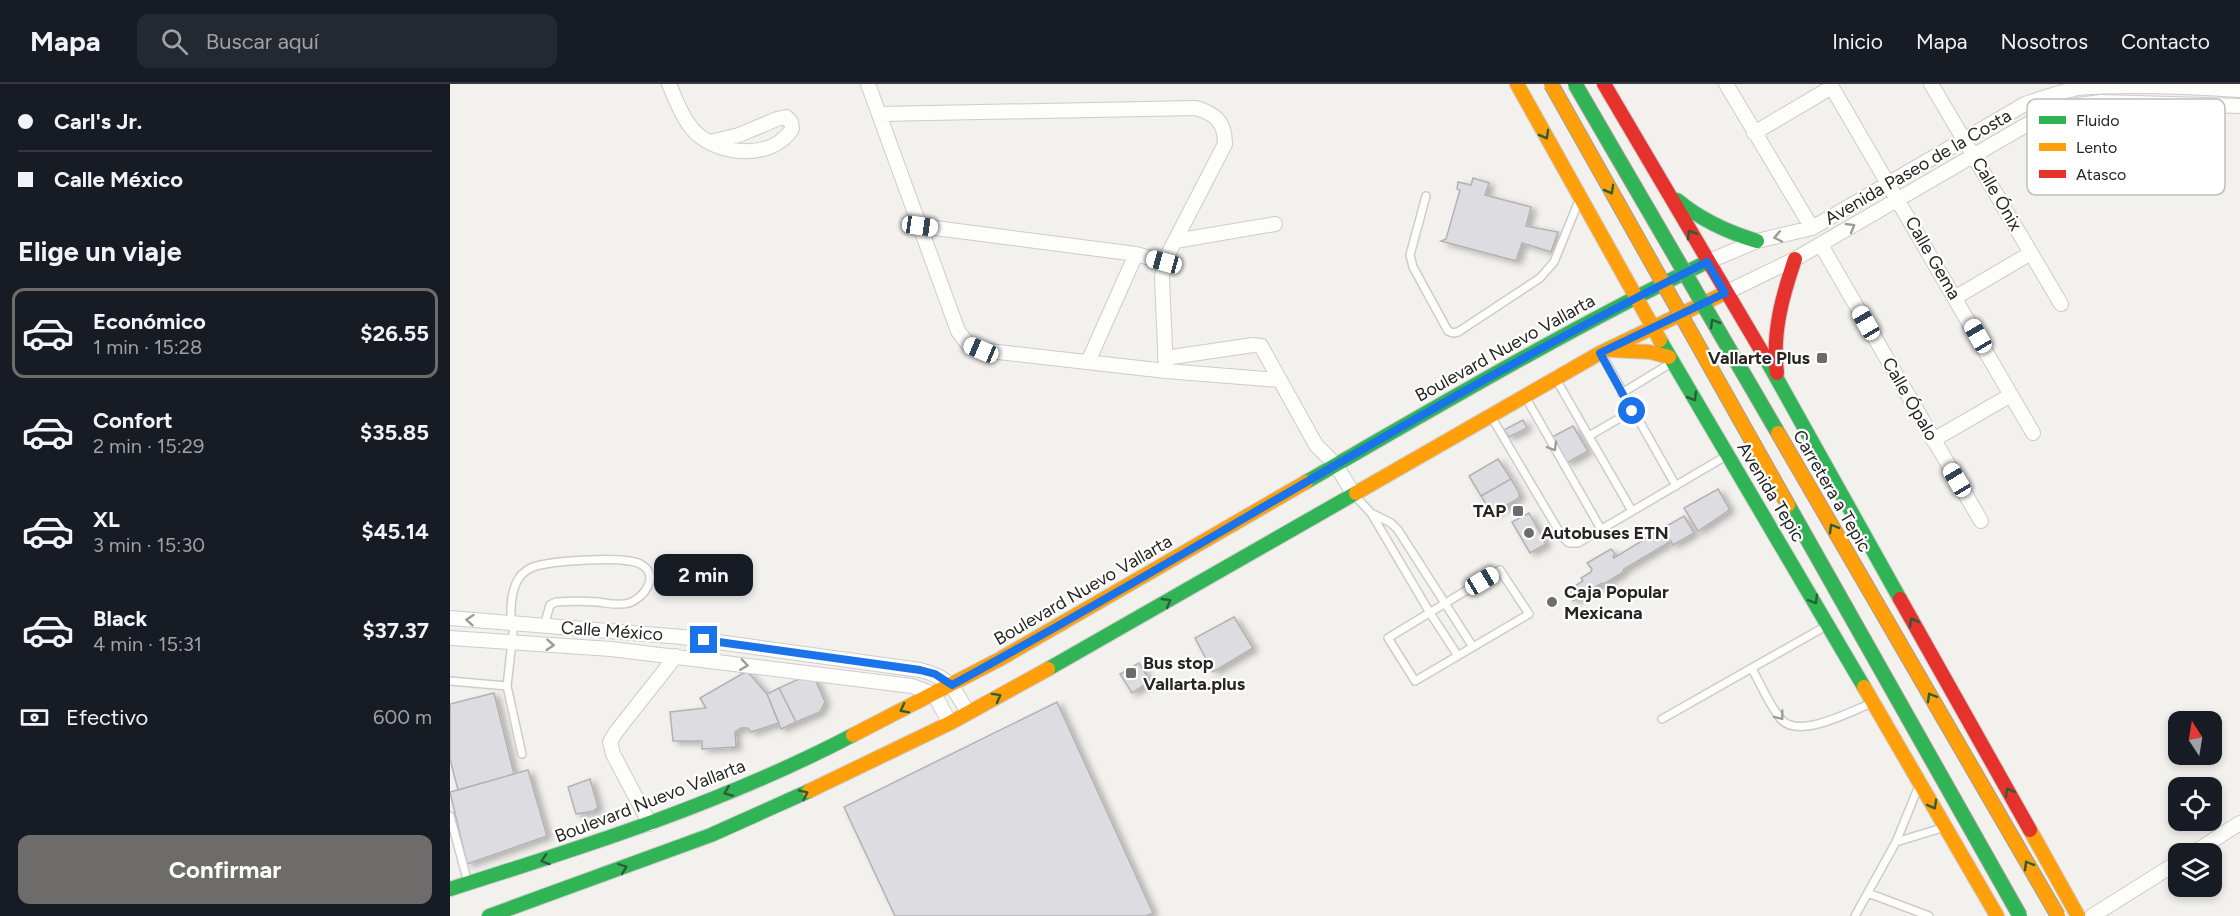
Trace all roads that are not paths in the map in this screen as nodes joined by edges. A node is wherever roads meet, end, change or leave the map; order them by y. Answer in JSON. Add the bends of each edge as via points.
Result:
{"nodes":[{"id":1,"x":669,"y":84,"type":"edge"},
{"id":2,"x":868,"y":84,"type":"edge"},
{"id":3,"x":1517,"y":84,"type":"edge"},
{"id":4,"x":1551,"y":84,"type":"edge"},
{"id":5,"x":1575,"y":84,"type":"edge"},
{"id":6,"x":1604,"y":84,"type":"edge"},
{"id":7,"x":1726,"y":84,"type":"edge"},
{"id":8,"x":1931,"y":84,"type":"edge"},
{"id":9,"x":1831,"y":86,"type":"edge"},
{"id":10,"x":2240,"y":90,"type":"edge"},
{"id":11,"x":2042,"y":99,"type":"edge"},
{"id":12,"x":2027,"y":103,"type":"edge"},
{"id":13,"x":2225,"y":106,"type":"edge"},
{"id":14,"x":2240,"y":106,"type":"edge"},
{"id":15,"x":879,"y":114,"type":"junction"},
{"id":16,"x":2027,"y":124,"type":"edge"},
{"id":17,"x":1754,"y":133,"type":"junction"},
{"id":18,"x":1964,"y":139,"type":"junction"},
{"id":19,"x":710,"y":142,"type":"junction"},
{"id":20,"x":1974,"y":154,"type":"junction"},
{"id":21,"x":1890,"y":183,"type":"junction"},
{"id":22,"x":1667,"y":191,"type":"junction"},
{"id":23,"x":1426,"y":196,"type":"dead end"},
{"id":24,"x":1579,"y":198,"type":"junction"},
{"id":25,"x":1899,"y":200,"type":"junction"},
{"id":26,"x":1275,"y":224,"type":"dead end"},
{"id":27,"x":920,"y":226,"type":"junction"},
{"id":28,"x":1812,"y":228,"type":"junction"},
{"id":29,"x":1175,"y":241,"type":"junction"},
{"id":30,"x":1756,"y":242,"type":"junction"},
{"id":31,"x":1821,"y":245,"type":"junction"},
{"id":32,"x":2031,"y":253,"type":"junction"},
{"id":33,"x":1136,"y":254,"type":"junction"},
{"id":34,"x":1795,"y":259,"type":"junction"},
{"id":35,"x":1164,"y":262,"type":"junction"},
{"id":36,"x":1707,"y":262,"type":"junction"},
{"id":37,"x":1725,"y":293,"type":"junction"},
{"id":38,"x":1634,"y":297,"type":"junction"},
{"id":39,"x":1956,"y":297,"type":"junction"},
{"id":40,"x":2061,"y":304,"type":"dead end"},
{"id":41,"x":1652,"y":328,"type":"junction"},
{"id":42,"x":1603,"y":351,"type":"junction"},
{"id":43,"x":1670,"y":360,"type":"junction"},
{"id":44,"x":1088,"y":362,"type":"junction"},
{"id":45,"x":1165,"y":364,"type":"junction"},
{"id":46,"x":1556,"y":378,"type":"junction"},
{"id":47,"x":1279,"y":380,"type":"junction"},
{"id":48,"x":1779,"y":382,"type":"junction"},
{"id":49,"x":1622,"y":393,"type":"junction"},
{"id":50,"x":2011,"y":394,"type":"junction"},
{"id":51,"x":1524,"y":396,"type":"junction"},
{"id":52,"x":1632,"y":411,"type":"junction"},
{"id":53,"x":1490,"y":416,"type":"junction"},
{"id":54,"x":2033,"y":433,"type":"dead end"},
{"id":55,"x":1588,"y":436,"type":"junction"},
{"id":56,"x":1933,"y":440,"type":"junction"},
{"id":57,"x":1728,"y":455,"type":"junction"},
{"id":58,"x":1336,"y":465,"type":"junction"},
{"id":59,"x":1676,"y":486,"type":"junction"},
{"id":60,"x":1354,"y":495,"type":"junction"},
{"id":61,"x":1632,"y":511,"type":"junction"},
{"id":62,"x":1371,"y":513,"type":"junction"},
{"id":63,"x":1981,"y":521,"type":"dead end"},
{"id":64,"x":1601,"y":530,"type":"junction"},
{"id":65,"x":1445,"y":604,"type":"junction"},
{"id":66,"x":1430,"y":613,"type":"junction"},
{"id":67,"x":450,"y":618,"type":"edge"},
{"id":68,"x":512,"y":624,"type":"junction"},
{"id":69,"x":1828,"y":625,"type":"junction"},
{"id":70,"x":544,"y":626,"type":"junction"},
{"id":71,"x":450,"y":638,"type":"edge"},
{"id":72,"x":512,"y":642,"type":"junction"},
{"id":73,"x":1473,"y":647,"type":"junction"},
{"id":74,"x":676,"y":656,"type":"junction"},
{"id":75,"x":1458,"y":656,"type":"junction"},
{"id":76,"x":1752,"y":669,"type":"junction"},
{"id":77,"x":450,"y":681,"type":"edge"},
{"id":78,"x":952,"y":685,"type":"junction"},
{"id":79,"x":507,"y":686,"type":"junction"},
{"id":80,"x":933,"y":694,"type":"junction"},
{"id":81,"x":1874,"y":702,"type":"junction"},
{"id":82,"x":968,"y":713,"type":"junction"},
{"id":83,"x":1662,"y":719,"type":"dead end"},
{"id":84,"x":950,"y":723,"type":"junction"},
{"id":85,"x":522,"y":754,"type":"dead end"},
{"id":86,"x":1920,"y":783,"type":"junction"},
{"id":87,"x":450,"y":816,"type":"edge"},
{"id":88,"x":2240,"y":823,"type":"edge"},
{"id":89,"x":650,"y":824,"type":"junction"},
{"id":90,"x":1945,"y":827,"type":"junction"},
{"id":91,"x":1896,"y":842,"type":"junction"},
{"id":92,"x":2209,"y":843,"type":"edge"},
{"id":93,"x":2168,"y":868,"type":"edge"},
{"id":94,"x":469,"y":884,"type":"junction"},
{"id":95,"x":450,"y":889,"type":"edge"},
{"id":96,"x":1868,"y":893,"type":"junction"},
{"id":97,"x":489,"y":916,"type":"edge"},
{"id":98,"x":1855,"y":916,"type":"edge"},
{"id":99,"x":1929,"y":916,"type":"edge"},
{"id":100,"x":1997,"y":916,"type":"edge"},
{"id":101,"x":2020,"y":916,"type":"edge"},
{"id":102,"x":2058,"y":916,"type":"edge"},
{"id":103,"x":2078,"y":916,"type":"edge"},
{"id":104,"x":2092,"y":916,"type":"edge"}],
"edges":[{"from":1,"to":19,"type":"street","via":[[683,115]]},
{"from":2,"to":15,"type":"street"},
{"from":3,"to":24,"type":"main road","name":"Avenida Tepic","one_way":true},
{"from":4,"to":101,"type":"main road","one_way":true,"bridge":true},
{"from":102,"to":5,"type":"main road","name":"Carretera a Tepic","one_way":true,"bridge":true},
{"from":6,"to":22,"type":"main road"},
{"from":7,"to":17,"type":"street"},
{"from":8,"to":18,"type":"street","name":"Calle Ónix"},
{"from":9,"to":17,"type":"street"},
{"from":9,"to":21,"type":"street","name":"Calle Gema"},
{"from":10,"to":11,"type":"street","name":"Avenida Paseo de la Costa","via":[[2114,84],[2080,88]]},
{"from":12,"to":18,"type":"street","name":"Avenida Paseo de la Costa"},
{"from":13,"to":14,"type":"street","name":"Avenida Paseo de la Costa"},
{"from":15,"to":27,"type":"street"},
{"from":15,"to":29,"type":"street","via":[[1196,108],[1209,112],[1220,119],[1225,144]]},
{"from":16,"to":20,"type":"street","name":"Avenida Paseo de la Costa"},
{"from":17,"to":28,"type":"street"},
{"from":18,"to":20,"type":"street","name":"Calle Ónix"},
{"from":18,"to":21,"type":"street","name":"Avenida Paseo de la Costa"},
{"from":19,"to":19,"type":"street","via":[[730,150],[773,146],[788,136],[791,122],[786,117],[777,119]]},
{"from":20,"to":25,"type":"street","name":"Avenida Paseo de la Costa"},
{"from":20,"to":32,"type":"street","name":"Calle Ónix"},
{"from":21,"to":25,"type":"street","name":"Calle Gema"},
{"from":21,"to":28,"type":"street","name":"Avenida Paseo de la Costa"},
{"from":22,"to":30,"type":"main road","via":[[1712,226]]},
{"from":36,"to":22,"type":"main road","one_way":true},
{"from":23,"to":24,"type":"lane","via":[[1410,255],[1448,331],[1453,333],[1540,278],[1554,262]]},
{"from":24,"to":38,"type":"main road","name":"Avenida Tepic"},
{"from":31,"to":25,"type":"street","name":"Avenida Paseo de la Costa","one_way":true},
{"from":25,"to":39,"type":"street","name":"Calle Gema"},
{"from":26,"to":29,"type":"street"},
{"from":27,"to":33,"type":"street"},
{"from":27,"to":44,"type":"street","via":[[958,331],[968,344],[981,350]]},
{"from":28,"to":30,"type":"street","name":"Avenida Paseo de la Costa","one_way":true},
{"from":29,"to":35,"type":"street"},
{"from":30,"to":36,"type":"street","name":"Avenida Paseo de la Costa"},
{"from":31,"to":34,"type":"street","name":"Avenida Paseo de la Costa"},
{"from":31,"to":56,"type":"street","name":"Calle Ópalo"},
{"from":32,"to":39,"type":"street"},
{"from":32,"to":40,"type":"street","name":"Calle Ónix"},
{"from":33,"to":35,"type":"street"},
{"from":33,"to":44,"type":"street"},
{"from":34,"to":37,"type":"street","name":"Avenida Paseo de la Costa"},
{"from":34,"to":48,"type":"main road","via":[[1774,340]]},
{"from":35,"to":45,"type":"street"},
{"from":36,"to":37,"type":"main road"},
{"from":36,"to":38,"type":"main road","name":"Boulevard Nuevo Vallarta"},
{"from":37,"to":41,"type":"main road"},
{"from":37,"to":48,"type":"main road"},
{"from":38,"to":41,"type":"main road","name":"Avenida Tepic"},
{"from":38,"to":58,"type":"main road","name":"Boulevard Nuevo Vallarta"},
{"from":39,"to":50,"type":"street","name":"Calle Gema"},
{"from":41,"to":42,"type":"main road"},
{"from":41,"to":43,"type":"main road","name":"Avenida Tepic"},
{"from":42,"to":43,"type":"main road","via":[[1650,352]]},
{"from":42,"to":46,"type":"main road"},
{"from":42,"to":49,"type":"lane"},
{"from":43,"to":49,"type":"lane"},
{"from":43,"to":57,"type":"main road","name":"Avenida Tepic","one_way":true},
{"from":44,"to":45,"type":"street"},
{"from":45,"to":47,"type":"street"},
{"from":45,"to":47,"type":"street","via":[[1261,346]]},
{"from":46,"to":51,"type":"main road"},
{"from":46,"to":55,"type":"lane"},
{"from":47,"to":58,"type":"street","via":[[1316,445]]},
{"from":103,"to":48,"type":"main road","one_way":true},
{"from":49,"to":52,"type":"lane"},
{"from":50,"to":54,"type":"street","name":"Calle Gema"},
{"from":50,"to":56,"type":"street"},
{"from":51,"to":53,"type":"main road"},
{"from":51,"to":64,"type":"lane","one_way":true},
{"from":52,"to":55,"type":"lane"},
{"from":52,"to":59,"type":"lane"},
{"from":53,"to":60,"type":"main road"},
{"from":53,"to":64,"type":"lane","via":[[1563,538],[1578,543]]},
{"from":55,"to":61,"type":"lane"},
{"from":56,"to":63,"type":"street","name":"Calle Ópalo"},
{"from":57,"to":59,"type":"lane"},
{"from":57,"to":69,"type":"main road","name":"Avenida Tepic","one_way":true},
{"from":58,"to":60,"type":"street"},
{"from":58,"to":78,"type":"main road","name":"Boulevard Nuevo Vallarta"},
{"from":59,"to":61,"type":"lane"},
{"from":60,"to":62,"type":"lane"},
{"from":82,"to":60,"type":"main road","one_way":true},
{"from":61,"to":64,"type":"lane"},
{"from":62,"to":65,"type":"lane","via":[[1398,530]]},
{"from":62,"to":66,"type":"lane"},
{"from":65,"to":66,"type":"lane"},
{"from":65,"to":73,"type":"lane"},
{"from":65,"to":73,"type":"lane","via":[[1500,570],[1506,579],[1529,615]]},
{"from":66,"to":75,"type":"lane"},
{"from":66,"to":75,"type":"lane","via":[[1388,638],[1415,681]]},
{"from":68,"to":67,"type":"street","name":"Calle México","one_way":true},
{"from":68,"to":70,"type":"street","name":"Calle México"},
{"from":68,"to":70,"type":"lane","via":[[513,591],[519,577],[531,567],[610,559],[642,565],[648,572],[649,587],[630,603],[556,602],[550,605]]},
{"from":68,"to":72,"type":"lane"},
{"from":69,"to":76,"type":"lane"},
{"from":69,"to":81,"type":"main road","name":"Avenida Tepic"},
{"from":70,"to":78,"type":"street","name":"Calle México","via":[[682,637],[897,667],[935,674]]},
{"from":71,"to":72,"type":"street","name":"Calle México"},
{"from":72,"to":74,"type":"street","name":"Calle México","one_way":true},
{"from":72,"to":79,"type":"lane"},
{"from":73,"to":75,"type":"lane"},
{"from":74,"to":80,"type":"street","name":"Calle México","one_way":true,"via":[[912,686]]},
{"from":74,"to":89,"type":"street","via":[[610,742],[612,754]]},
{"from":76,"to":81,"type":"lane","one_way":true,"via":[[1781,720],[1791,727],[1829,720]]},
{"from":76,"to":83,"type":"lane"},
{"from":77,"to":79,"type":"lane"},
{"from":78,"to":80,"type":"main road","name":"Boulevard Nuevo Vallarta"},
{"from":78,"to":82,"type":"street"},
{"from":79,"to":85,"type":"lane"},
{"from":80,"to":84,"type":"street"},
{"from":80,"to":89,"type":"main road","name":"Boulevard Nuevo Vallarta","one_way":true,"via":[[807,759]]},
{"from":81,"to":86,"type":"main road","name":"Avenida Tepic"},
{"from":82,"to":84,"type":"main road"},
{"from":97,"to":84,"type":"main road","one_way":true,"via":[[711,835]]},
{"from":86,"to":90,"type":"main road","name":"Avenida Tepic","one_way":true},
{"from":86,"to":91,"type":"lane"},
{"from":87,"to":94,"type":"lane"},
{"from":88,"to":92,"type":"street"},
{"from":89,"to":94,"type":"main road","name":"Boulevard Nuevo Vallarta","one_way":true},
{"from":90,"to":91,"type":"lane"},
{"from":90,"to":100,"type":"main road","name":"Avenida Tepic"},
{"from":91,"to":96,"type":"lane"},
{"from":93,"to":104,"type":"street"},
{"from":94,"to":95,"type":"main road","name":"Boulevard Nuevo Vallarta"},
{"from":96,"to":98,"type":"lane"},
{"from":96,"to":99,"type":"lane"}]}
